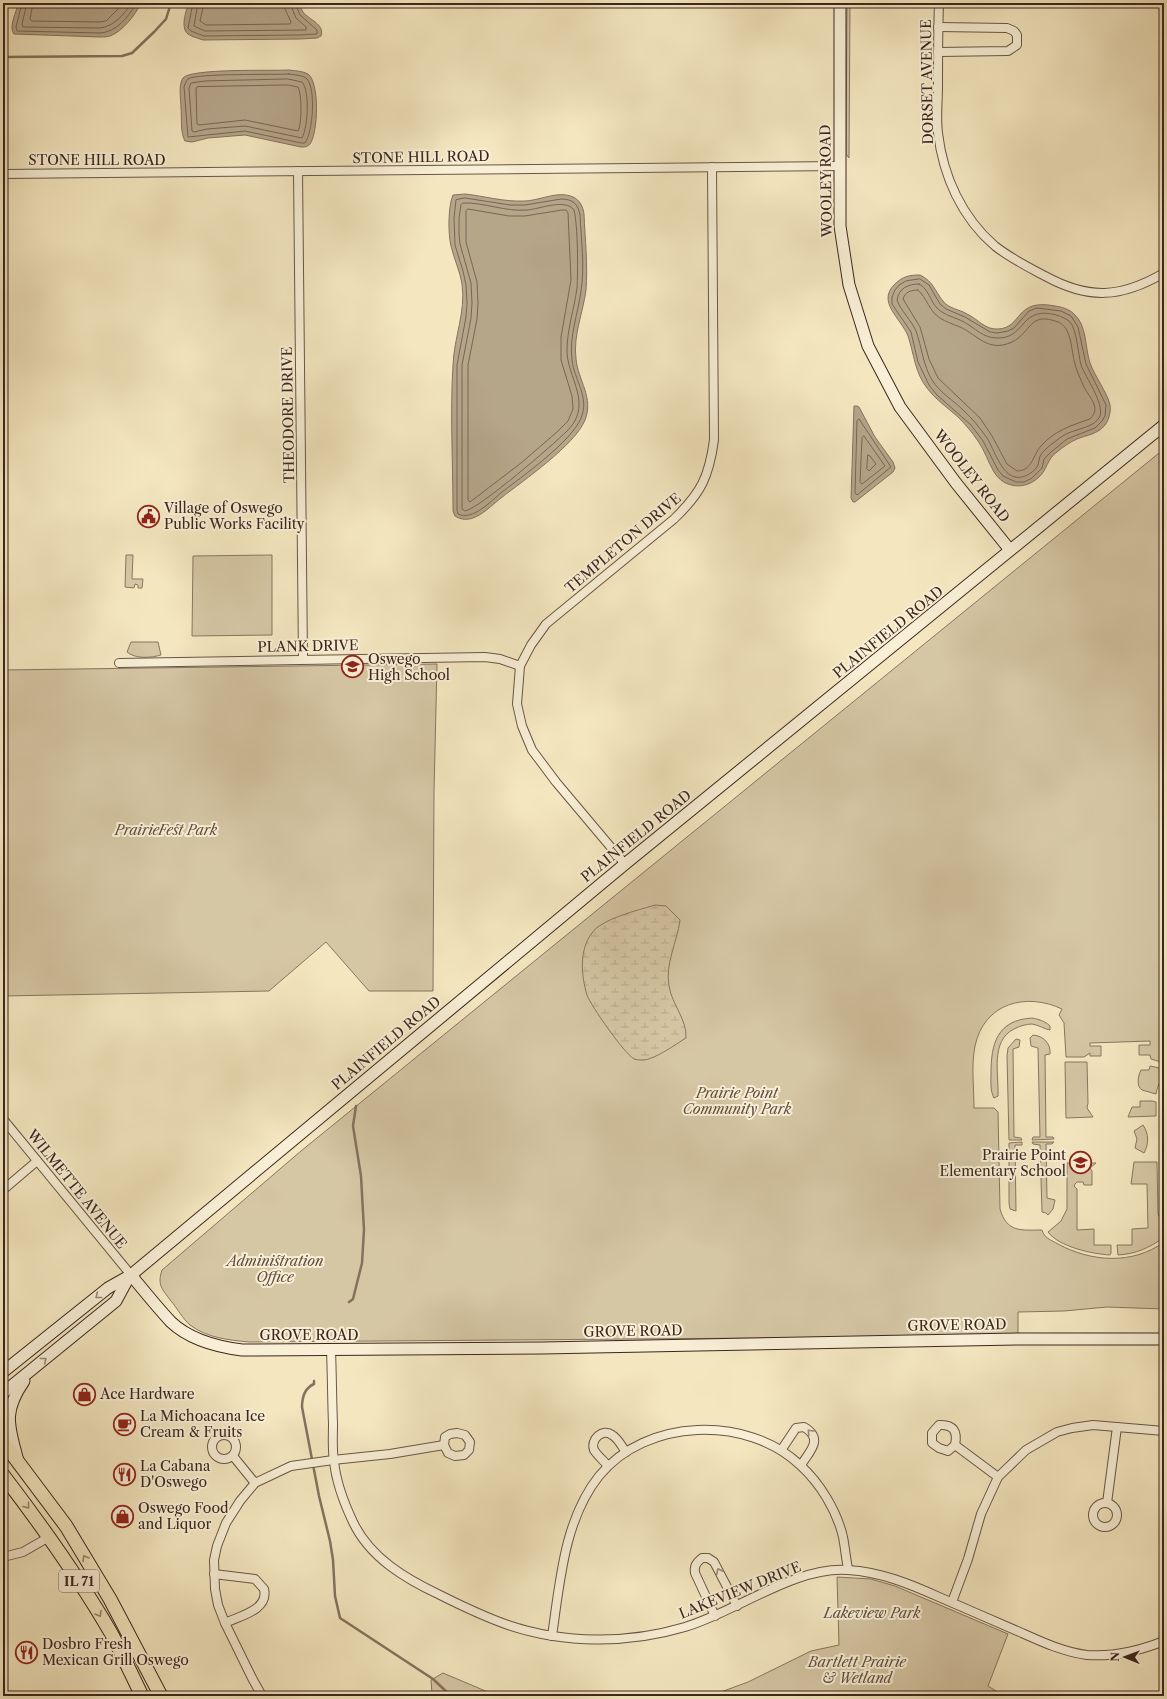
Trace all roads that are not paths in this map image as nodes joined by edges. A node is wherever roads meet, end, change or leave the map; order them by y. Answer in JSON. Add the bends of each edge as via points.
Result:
{"nodes":[{"id":1,"x":840,"y":3,"type":"edge"},
{"id":2,"x":939,"y":3,"type":"edge"},
{"id":3,"x":938,"y":27,"type":"junction"},
{"id":4,"x":938,"y":52,"type":"junction"},
{"id":5,"x":840,"y":166,"type":"junction"},
{"id":6,"x":712,"y":167,"type":"junction"},
{"id":7,"x":298,"y":172,"type":"junction"},
{"id":8,"x":3,"y":174,"type":"edge"},
{"id":9,"x":1164,"y":273,"type":"edge"},
{"id":10,"x":1164,"y":425,"type":"edge"},
{"id":11,"x":1010,"y":550,"type":"junction"},
{"id":12,"x":303,"y":659,"type":"junction"},
{"id":13,"x":120,"y":663,"type":"dead end"},
{"id":14,"x":520,"y":666,"type":"junction"},
{"id":15,"x":625,"y":864,"type":"junction"},
{"id":16,"x":3,"y":1119,"type":"edge"},
{"id":17,"x":37,"y":1161,"type":"junction"},
{"id":18,"x":3,"y":1190,"type":"edge"},
{"id":19,"x":131,"y":1275,"type":"junction"},
{"id":20,"x":1164,"y":1339,"type":"edge"},
{"id":21,"x":332,"y":1350,"type":"junction"},
{"id":22,"x":20,"y":1358,"type":"junction"},
{"id":23,"x":3,"y":1365,"type":"edge"},
{"id":24,"x":31,"y":1371,"type":"junction"},
{"id":25,"x":3,"y":1372,"type":"edge"},
{"id":26,"x":3,"y":1394,"type":"edge"},
{"id":27,"x":1117,"y":1427,"type":"junction"},
{"id":28,"x":1164,"y":1431,"type":"edge"},
{"id":29,"x":3,"y":1442,"type":"edge"},
{"id":30,"x":444,"y":1445,"type":"dead end"},
{"id":31,"x":955,"y":1445,"type":"dead end"},
{"id":32,"x":782,"y":1450,"type":"junction"},
{"id":33,"x":626,"y":1452,"type":"junction"},
{"id":34,"x":233,"y":1456,"type":"dead end"},
{"id":35,"x":333,"y":1460,"type":"junction"},
{"id":36,"x":19,"y":1463,"type":"junction"},
{"id":37,"x":801,"y":1465,"type":"junction"},
{"id":38,"x":608,"y":1466,"type":"junction"},
{"id":39,"x":3,"y":1475,"type":"edge"},
{"id":40,"x":998,"y":1477,"type":"junction"},
{"id":41,"x":255,"y":1483,"type":"junction"},
{"id":42,"x":1107,"y":1503,"type":"dead end"},
{"id":43,"x":49,"y":1536,"type":"junction"},
{"id":44,"x":3,"y":1556,"type":"edge"},
{"id":45,"x":848,"y":1570,"type":"junction"},
{"id":46,"x":214,"y":1574,"type":"junction"},
{"id":47,"x":952,"y":1602,"type":"junction"},
{"id":48,"x":736,"y":1606,"type":"junction"},
{"id":49,"x":715,"y":1616,"type":"junction"},
{"id":50,"x":225,"y":1623,"type":"junction"},
{"id":51,"x":552,"y":1636,"type":"junction"},
{"id":52,"x":1164,"y":1641,"type":"edge"},
{"id":53,"x":142,"y":1696,"type":"edge"},
{"id":54,"x":161,"y":1696,"type":"edge"},
{"id":55,"x":262,"y":1696,"type":"edge"}],
"edges":[{"from":1,"to":5,"type":"main road","name":"WOOLEY ROAD"},
{"from":2,"to":3,"type":"street","name":"DORSET AVENUE"},
{"from":3,"to":4,"type":"street","name":"DORSET AVENUE"},
{"from":3,"to":4,"type":"street","via":[[1007,28],[1017,35],[1017,44],[1008,51]]},
{"from":4,"to":9,"type":"street","name":"DORSET AVENUE","via":[[938,132],[947,175],[968,216],[996,247],[1060,284],[1089,293],[1121,292]]},
{"from":5,"to":6,"type":"street","name":"STONE HILL ROAD"},
{"from":5,"to":11,"type":"main road","name":"WOOLEY ROAD","via":[[842,241],[849,285],[868,346],[900,407]]},
{"from":6,"to":7,"type":"street","name":"STONE HILL ROAD"},
{"from":6,"to":14,"type":"street","name":"TEMPLETON DRIVE","via":[[714,440],[712,460],[704,481],[692,502],[674,519],[546,624],[531,644]]},
{"from":7,"to":8,"type":"street","name":"STONE HILL ROAD"},
{"from":7,"to":12,"type":"street","name":"THEODORE DRIVE"},
{"from":10,"to":11,"type":"main road","name":"PLAINFIELD ROAD"},
{"from":11,"to":15,"type":"main road","name":"PLAINFIELD ROAD"},
{"from":12,"to":13,"type":"street","name":"PLANK DRIVE"},
{"from":12,"to":14,"type":"street","name":"PLANK DRIVE","via":[[485,658],[500,659]]},
{"from":14,"to":15,"type":"street","name":"TEMPLETON DRIVE","via":[[517,704],[522,726],[532,750]]},
{"from":15,"to":19,"type":"main road","name":"PLAINFIELD ROAD"},
{"from":16,"to":17,"type":"street","name":"WILMETTE AVENUE"},
{"from":17,"to":18,"type":"street"},
{"from":17,"to":19,"type":"street","name":"WILMETTE AVENUE"},
{"from":19,"to":21,"type":"main road","name":"GROVE ROAD","via":[[172,1323],[209,1343],[242,1350]]},
{"from":19,"to":22,"type":"main road","name":"PLAINFIELD ROAD","one_way":true,"via":[[108,1288]]},
{"from":24,"to":19,"type":"main road","name":"PLAINFIELD ROAD","one_way":true,"via":[[116,1301]]},
{"from":20,"to":21,"type":"main road","name":"GROVE ROAD"},
{"from":21,"to":35,"type":"street","name":"LAKEVIEW DRIVE"},
{"from":22,"to":23,"type":"main road"},
{"from":22,"to":25,"type":"main road","name":"PLAINFIELD ROAD"},
{"from":24,"to":26,"type":"main road","name":"PLAINFIELD ROAD"},
{"from":24,"to":36,"type":"main road","via":[[14,1395],[8,1414]]},
{"from":27,"to":28,"type":"street"},
{"from":27,"to":40,"type":"street","via":[[1093,1425],[1057,1432],[1026,1450]]},
{"from":27,"to":42,"type":"street"},
{"from":29,"to":36,"type":"main road","number":"IL 71"},
{"from":30,"to":35,"type":"street"},
{"from":31,"to":40,"type":"street"},
{"from":32,"to":33,"type":"street","via":[[750,1436],[708,1430],[677,1432],[656,1438]]},
{"from":32,"to":37,"type":"street"},
{"from":37,"to":32,"type":"street","one_way":true,"via":[[814,1446],[815,1438],[811,1431],[804,1427],[796,1428]]},
{"from":33,"to":38,"type":"street"},
{"from":33,"to":38,"type":"street","via":[[612,1434],[599,1434],[594,1441],[594,1449]]},
{"from":34,"to":41,"type":"street"},
{"from":35,"to":41,"type":"street","via":[[291,1466]]},
{"from":35,"to":51,"type":"street","name":"LAKEVIEW DRIVE","via":[[341,1495],[354,1525],[373,1551],[392,1569],[418,1585],[504,1624]]},
{"from":54,"to":36,"type":"main road","number":"IL 71","one_way":true,"via":[[110,1599],[66,1526]]},
{"from":37,"to":45,"type":"street","via":[[817,1483],[833,1510],[843,1536]]},
{"from":38,"to":51,"type":"street","via":[[591,1488],[575,1518],[567,1546]]},
{"from":39,"to":43,"type":"main road","number":"IL 71","one_way":true},
{"from":40,"to":47,"type":"street","via":[[981,1514]]},
{"from":41,"to":46,"type":"street","via":[[226,1523],[217,1546]]},
{"from":43,"to":44,"type":"street","via":[[23,1552]]},
{"from":43,"to":53,"type":"main road","number":"IL 71","one_way":true,"via":[[111,1634]]},
{"from":45,"to":47,"type":"street","name":"LAKEVIEW DRIVE","via":[[876,1574],[903,1582]]},
{"from":45,"to":48,"type":"street","name":"LAKEVIEW DRIVE","via":[[821,1572],[792,1580]]},
{"from":46,"to":50,"type":"street","via":[[218,1605]]},
{"from":46,"to":50,"type":"street","via":[[255,1579],[264,1589],[261,1604],[255,1610]]},
{"from":47,"to":52,"type":"street","name":"LAKEVIEW DRIVE","via":[[1052,1646],[1085,1654],[1114,1655],[1144,1649]]},
{"from":48,"to":49,"type":"street","name":"LAKEVIEW DRIVE"},
{"from":48,"to":49,"type":"street","one_way":true,"via":[[714,1562],[702,1558],[694,1567],[695,1573]]},
{"from":49,"to":51,"type":"street","name":"LAKEVIEW DRIVE","via":[[651,1636],[589,1640]]},
{"from":50,"to":55,"type":"street"}]}
